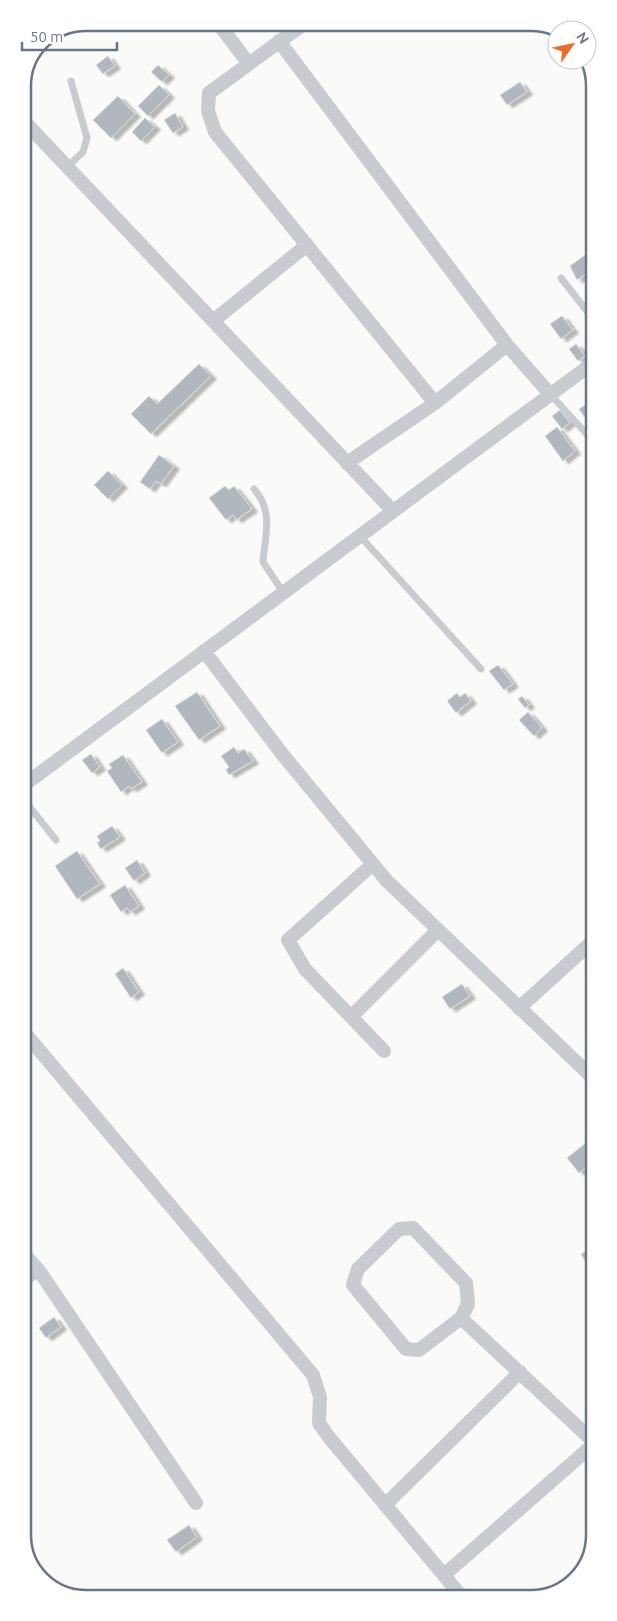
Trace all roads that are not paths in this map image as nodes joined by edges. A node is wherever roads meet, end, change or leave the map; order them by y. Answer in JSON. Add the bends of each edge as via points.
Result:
{"nodes":[{"id":1,"x":225,"y":31,"type":"edge"},
{"id":2,"x":293,"y":31,"type":"edge"},
{"id":3,"x":279,"y":41,"type":"junction"},
{"id":4,"x":249,"y":64,"type":"junction"},
{"id":5,"x":71,"y":81,"type":"dead end"},
{"id":6,"x":31,"y":129,"type":"edge"},
{"id":7,"x":67,"y":167,"type":"junction"},
{"id":8,"x":307,"y":245,"type":"junction"},
{"id":9,"x":561,"y":278,"type":"dead end"},
{"id":10,"x":586,"y":310,"type":"edge"},
{"id":11,"x":213,"y":321,"type":"junction"},
{"id":12,"x":507,"y":345,"type":"junction"},
{"id":13,"x":586,"y":368,"type":"edge"},
{"id":14,"x":550,"y":394,"type":"junction"},
{"id":15,"x":435,"y":403,"type":"junction"},
{"id":16,"x":586,"y":434,"type":"edge"},
{"id":17,"x":347,"y":463,"type":"junction"},
{"id":18,"x":254,"y":489,"type":"dead end"},
{"id":19,"x":392,"y":510,"type":"junction"},
{"id":20,"x":359,"y":535,"type":"junction"},
{"id":21,"x":283,"y":592,"type":"junction"},
{"id":22,"x":204,"y":651,"type":"junction"},
{"id":23,"x":481,"y":669,"type":"dead end"},
{"id":24,"x":31,"y":780,"type":"edge"},
{"id":25,"x":31,"y":809,"type":"edge"},
{"id":26,"x":56,"y":840,"type":"dead end"},
{"id":27,"x":373,"y":864,"type":"junction"},
{"id":28,"x":438,"y":930,"type":"junction"},
{"id":29,"x":586,"y":947,"type":"edge"},
{"id":30,"x":519,"y":1008,"type":"junction"},
{"id":31,"x":351,"y":1017,"type":"junction"},
{"id":32,"x":31,"y":1040,"type":"edge"},
{"id":33,"x":384,"y":1052,"type":"dead end"},
{"id":34,"x":586,"y":1071,"type":"edge"},
{"id":35,"x":31,"y":1262,"type":"edge"},
{"id":36,"x":40,"y":1272,"type":"junction"},
{"id":37,"x":31,"y":1279,"type":"edge"},
{"id":38,"x":461,"y":1318,"type":"junction"},
{"id":39,"x":520,"y":1372,"type":"junction"},
{"id":40,"x":586,"y":1435,"type":"edge"},
{"id":41,"x":586,"y":1450,"type":"edge"},
{"id":42,"x":196,"y":1504,"type":"dead end"},
{"id":43,"x":385,"y":1505,"type":"junction"},
{"id":44,"x":444,"y":1575,"type":"junction"},
{"id":45,"x":456,"y":1590,"type":"edge"}],
"edges":[{"from":1,"to":4,"type":"street"},
{"from":2,"to":3,"type":"street"},
{"from":3,"to":4,"type":"street"},
{"from":3,"to":12,"type":"street"},
{"from":4,"to":8,"type":"street","via":[[209,93],[208,111],[215,132]]},
{"from":5,"to":7,"type":"lane","via":[[87,138],[83,152]]},
{"from":6,"to":7,"type":"street"},
{"from":7,"to":11,"type":"street"},
{"from":8,"to":11,"type":"street"},
{"from":8,"to":15,"type":"street"},
{"from":9,"to":10,"type":"lane"},
{"from":11,"to":17,"type":"street"},
{"from":12,"to":14,"type":"street"},
{"from":12,"to":15,"type":"street"},
{"from":13,"to":14,"type":"street"},
{"from":14,"to":16,"type":"lane"},
{"from":14,"to":19,"type":"street"},
{"from":15,"to":17,"type":"street"},
{"from":17,"to":19,"type":"street"},
{"from":18,"to":21,"type":"lane","via":[[261,497],[267,514],[263,562]]},
{"from":19,"to":20,"type":"street"},
{"from":20,"to":21,"type":"street"},
{"from":20,"to":23,"type":"lane"},
{"from":21,"to":22,"type":"street"},
{"from":22,"to":24,"type":"street"},
{"from":22,"to":27,"type":"street","via":[[282,755]]},
{"from":25,"to":26,"type":"lane"},
{"from":27,"to":28,"type":"street"},
{"from":27,"to":31,"type":"street","via":[[288,940],[305,969]]},
{"from":28,"to":30,"type":"street"},
{"from":28,"to":31,"type":"street"},
{"from":29,"to":30,"type":"street"},
{"from":30,"to":34,"type":"street"},
{"from":31,"to":33,"type":"street"},
{"from":32,"to":43,"type":"street","via":[[313,1375],[320,1397],[320,1424]]},
{"from":35,"to":36,"type":"street"},
{"from":36,"to":37,"type":"lane"},
{"from":36,"to":42,"type":"street"},
{"from":38,"to":38,"type":"street","via":[[419,1350],[406,1349],[353,1285],[358,1269],[399,1229],[413,1228],[466,1283],[468,1304]]},
{"from":38,"to":39,"type":"street"},
{"from":39,"to":40,"type":"street"},
{"from":39,"to":43,"type":"street"},
{"from":41,"to":44,"type":"street"},
{"from":43,"to":44,"type":"street"},
{"from":44,"to":45,"type":"street"}]}
